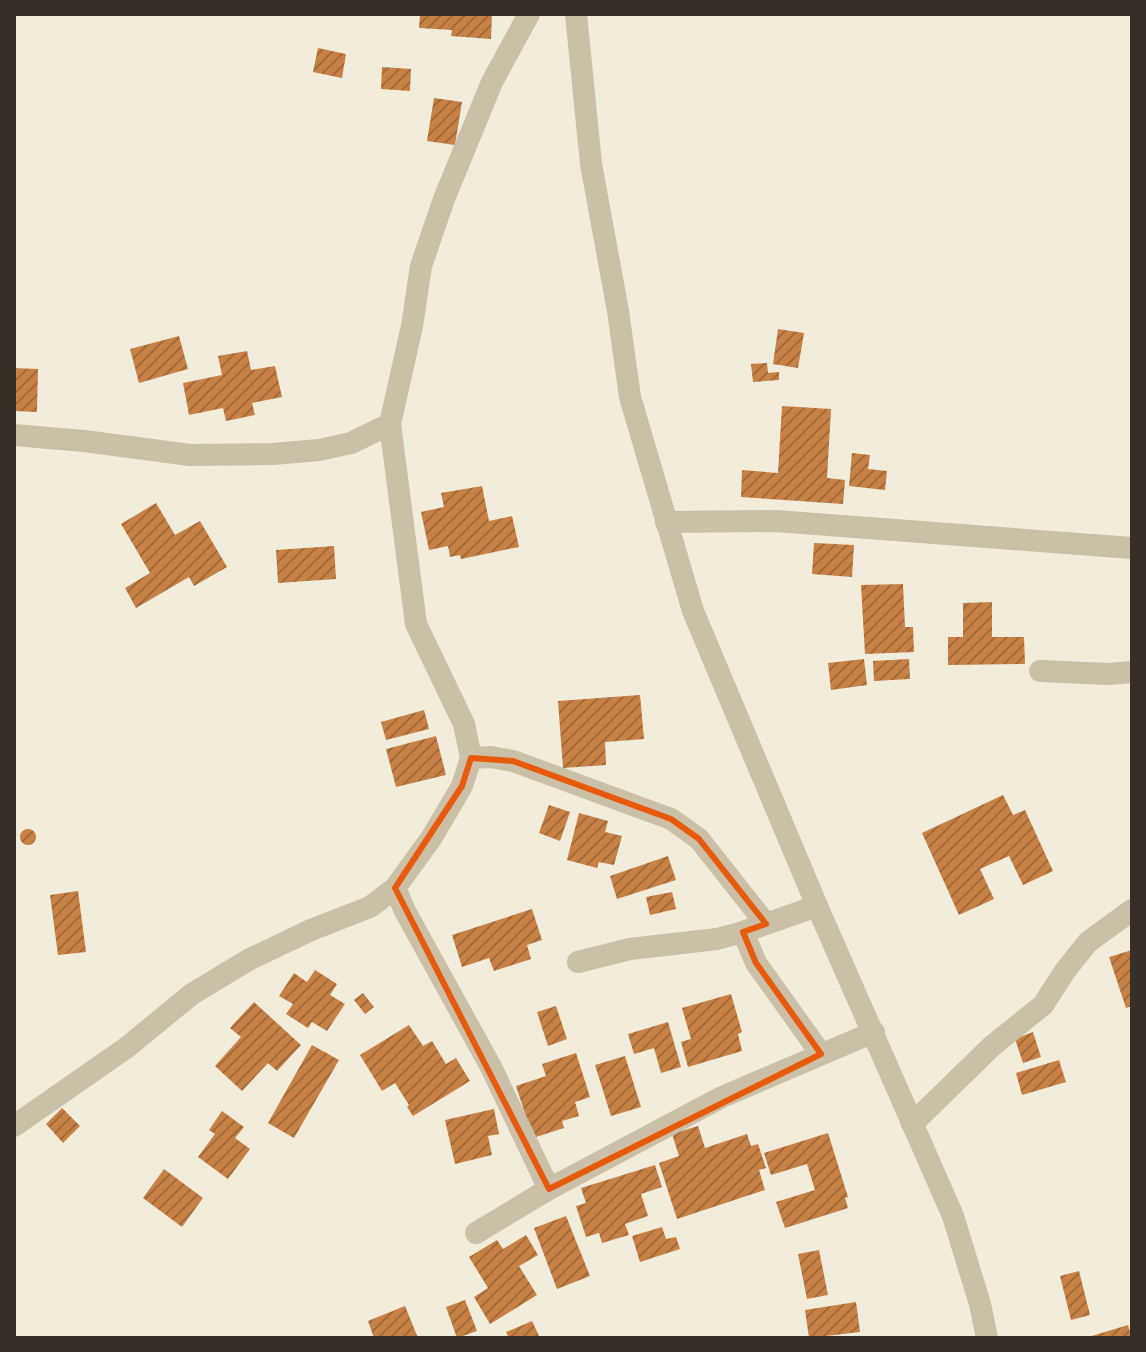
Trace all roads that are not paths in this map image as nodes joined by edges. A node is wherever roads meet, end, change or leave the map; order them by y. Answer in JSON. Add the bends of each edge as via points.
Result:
{"nodes":[{"id":1,"x":529,"y":14,"type":"edge"},
{"id":2,"x":576,"y":14,"type":"edge"},
{"id":3,"x":390,"y":424,"type":"junction"},
{"id":4,"x":14,"y":435,"type":"edge"},
{"id":5,"x":666,"y":522,"type":"junction"},
{"id":6,"x":1132,"y":548,"type":"edge"},
{"id":7,"x":1040,"y":671,"type":"dead end"},
{"id":8,"x":1132,"y":672,"type":"edge"},
{"id":9,"x":471,"y":758,"type":"junction"},
{"id":10,"x":395,"y":888,"type":"junction"},
{"id":11,"x":817,"y":906,"type":"junction"},
{"id":12,"x":1132,"y":910,"type":"edge"},
{"id":13,"x":766,"y":924,"type":"junction"},
{"id":14,"x":743,"y":932,"type":"junction"},
{"id":15,"x":578,"y":962,"type":"dead end"},
{"id":16,"x":874,"y":1032,"type":"junction"},
{"id":17,"x":821,"y":1054,"type":"junction"},
{"id":18,"x":912,"y":1124,"type":"junction"},
{"id":19,"x":14,"y":1126,"type":"edge"},
{"id":20,"x":549,"y":1189,"type":"junction"},
{"id":21,"x":476,"y":1233,"type":"dead end"},
{"id":22,"x":987,"y":1338,"type":"edge"}],
"edges":[{"from":1,"to":3,"type":"street","via":[[492,82],[421,266]]},
{"from":2,"to":5,"type":"street","via":[[591,164],[630,397]]},
{"from":3,"to":4,"type":"street","via":[[351,443],[273,454],[190,455]]},
{"from":3,"to":9,"type":"street","via":[[416,624],[464,724]]},
{"from":5,"to":6,"type":"street","via":[[776,521]]},
{"from":5,"to":11,"type":"street","via":[[693,611]]},
{"from":7,"to":8,"type":"street"},
{"from":9,"to":10,"type":"street","via":[[447,812]]},
{"from":9,"to":13,"type":"street","via":[[513,761],[671,819],[699,839]]},
{"from":10,"to":19,"type":"street","via":[[370,907],[250,959],[192,994],[126,1048]]},
{"from":10,"to":20,"type":"street"},
{"from":11,"to":13,"type":"street"},
{"from":11,"to":16,"type":"street"},
{"from":12,"to":18,"type":"street","via":[[1088,942],[1043,1005]]},
{"from":13,"to":14,"type":"street"},
{"from":14,"to":15,"type":"street"},
{"from":14,"to":17,"type":"street","via":[[756,963]]},
{"from":16,"to":17,"type":"street"},
{"from":16,"to":18,"type":"street"},
{"from":17,"to":20,"type":"street","via":[[722,1097]]},
{"from":18,"to":22,"type":"street","via":[[953,1216]]},
{"from":20,"to":21,"type":"street"}]}
